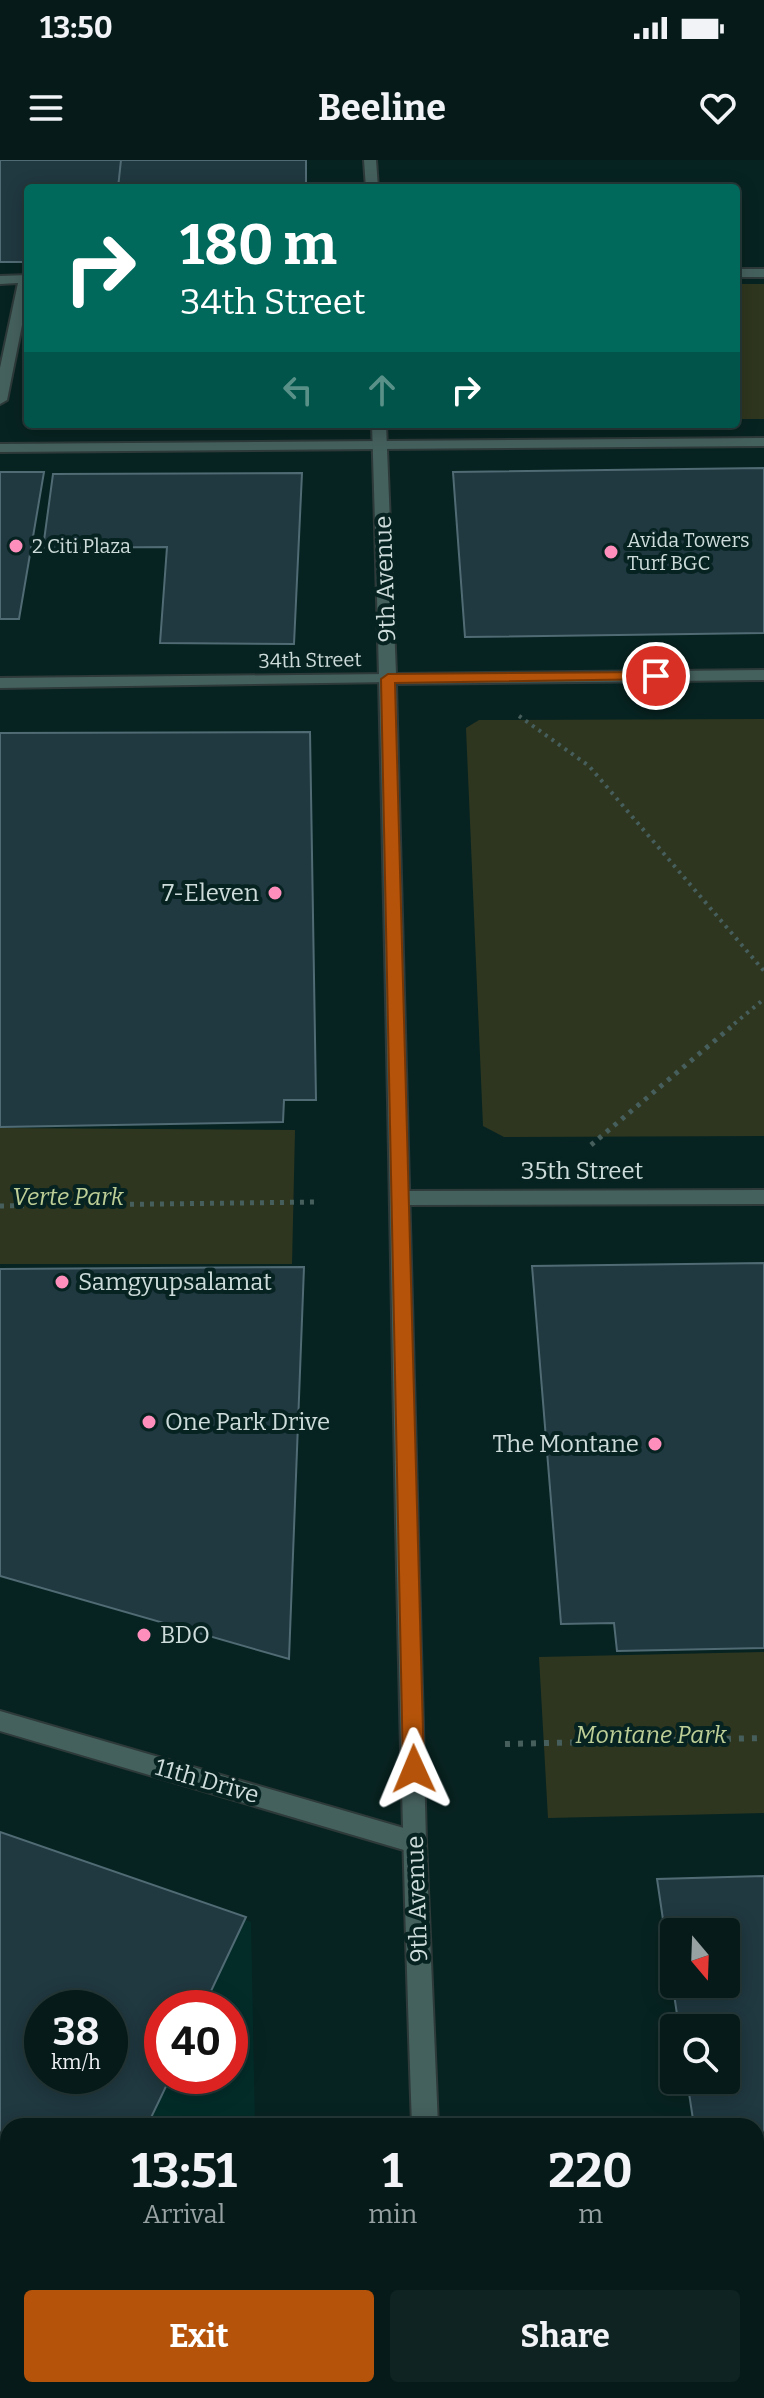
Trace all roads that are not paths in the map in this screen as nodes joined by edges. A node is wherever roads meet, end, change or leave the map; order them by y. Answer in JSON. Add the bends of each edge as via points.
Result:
{"nodes":[{"id":1,"x":370,"y":160,"type":"edge"},
{"id":2,"x":372,"y":184,"type":"edge"},
{"id":3,"x":740,"y":273,"type":"edge"},
{"id":4,"x":764,"y":273,"type":"edge"},
{"id":5,"x":24,"y":279,"type":"edge"},
{"id":6,"x":0,"y":280,"type":"edge"},
{"id":7,"x":24,"y":288,"type":"edge"},
{"id":8,"x":0,"y":400,"type":"edge"},
{"id":9,"x":379,"y":428,"type":"edge"},
{"id":10,"x":764,"y":442,"type":"edge"},
{"id":11,"x":380,"y":447,"type":"junction"},
{"id":12,"x":0,"y":448,"type":"edge"},
{"id":13,"x":764,"y":675,"type":"edge"},
{"id":14,"x":388,"y":679,"type":"junction"},
{"id":15,"x":0,"y":683,"type":"edge"},
{"id":16,"x":764,"y":1197,"type":"edge"},
{"id":17,"x":401,"y":1198,"type":"junction"},
{"id":18,"x":0,"y":1721,"type":"edge"},
{"id":19,"x":414,"y":1842,"type":"junction"},
{"id":20,"x":425,"y":2118,"type":"edge"}],
"edges":[{"from":1,"to":2,"type":"street"},
{"from":3,"to":4,"type":"street"},
{"from":5,"to":6,"type":"street"},
{"from":7,"to":8,"type":"street"},
{"from":9,"to":11,"type":"street","name":"9th Avenue"},
{"from":10,"to":11,"type":"street"},
{"from":11,"to":12,"type":"street"},
{"from":11,"to":14,"type":"street","name":"9th Avenue"},
{"from":13,"to":14,"type":"street","name":"34th Street"},
{"from":14,"to":15,"type":"street","name":"34th Street"},
{"from":14,"to":17,"type":"street","name":"9th Avenue"},
{"from":16,"to":17,"type":"street","name":"35th Street"},
{"from":17,"to":19,"type":"street","name":"9th Avenue"},
{"from":18,"to":19,"type":"street","name":"11th Drive"},
{"from":19,"to":20,"type":"street","name":"9th Avenue"}]}
